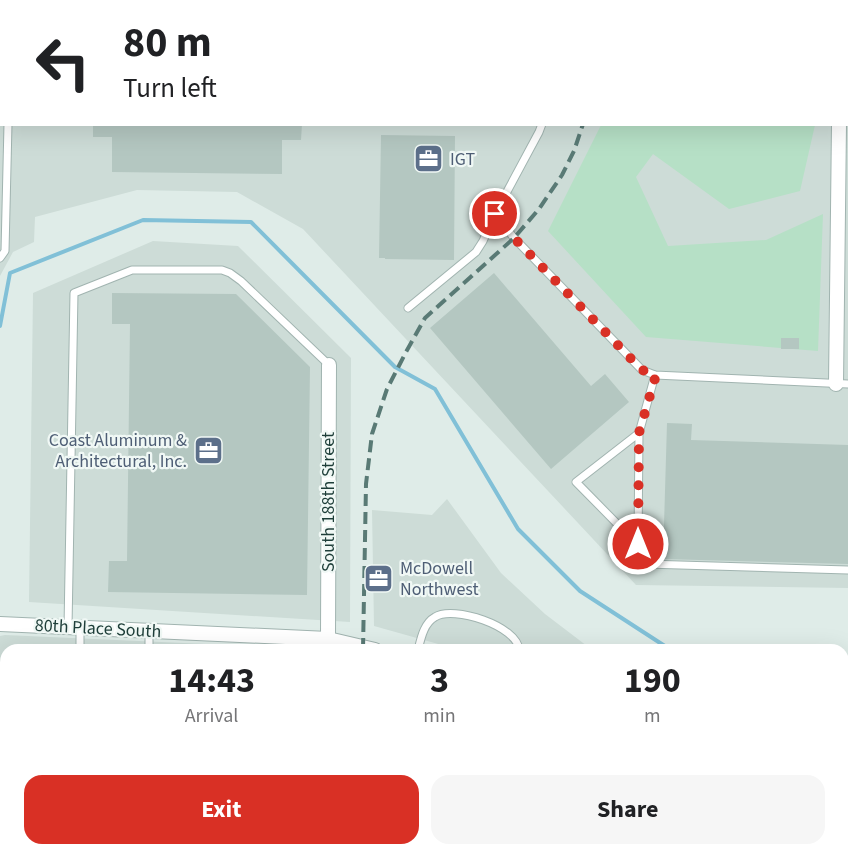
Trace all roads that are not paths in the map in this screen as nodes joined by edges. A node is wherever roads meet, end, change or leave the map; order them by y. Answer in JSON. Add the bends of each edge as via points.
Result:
{"nodes":[{"id":1,"x":8,"y":126,"type":"edge"},
{"id":2,"x":541,"y":126,"type":"edge"},
{"id":3,"x":840,"y":126,"type":"edge"},
{"id":4,"x":844,"y":143,"type":"edge"},
{"id":5,"x":495,"y":214,"type":"junction"},
{"id":6,"x":0,"y":258,"type":"edge"},
{"id":7,"x":408,"y":308,"type":"dead end"},
{"id":8,"x":329,"y":365,"type":"joint"},
{"id":9,"x":656,"y":375,"type":"junction"},
{"id":10,"x":842,"y":384,"type":"edge"},
{"id":11,"x":639,"y":433,"type":"junction"},
{"id":12,"x":638,"y":544,"type":"junction"},
{"id":13,"x":848,"y":570,"type":"edge"},
{"id":14,"x":0,"y":624,"type":"edge"},
{"id":15,"x":74,"y":627,"type":"junction"},
{"id":16,"x":149,"y":631,"type":"junction"},
{"id":17,"x":334,"y":643,"type":"edge"},
{"id":18,"x":78,"y":644,"type":"edge"},
{"id":19,"x":149,"y":644,"type":"edge"},
{"id":20,"x":419,"y":644,"type":"edge"},
{"id":21,"x":518,"y":644,"type":"edge"}],
"edges":[{"from":1,"to":6,"type":"lane","via":[[5,251]]},
{"from":2,"to":5,"type":"lane"},
{"from":3,"to":4,"type":"street"},
{"from":4,"to":10,"type":"street"},
{"from":5,"to":7,"type":"lane","via":[[477,252]]},
{"from":5,"to":9,"type":"lane","via":[[642,370]]},
{"from":8,"to":15,"type":"lane","via":[[241,281],[222,270],[132,270],[74,293]]},
{"from":8,"to":17,"type":"street","name":"South 188th Street"},
{"from":9,"to":10,"type":"lane"},
{"from":9,"to":11,"type":"lane"},
{"from":11,"to":12,"type":"lane"},
{"from":11,"to":12,"type":"lane","via":[[576,482]]},
{"from":12,"to":13,"type":"lane","via":[[646,564]]},
{"from":14,"to":15,"type":"street","name":"80th Place South"},
{"from":15,"to":16,"type":"street","name":"80th Place South"},
{"from":15,"to":18,"type":"lane"},
{"from":16,"to":17,"type":"street","name":"80th Place South"},
{"from":16,"to":19,"type":"lane"},
{"from":20,"to":21,"type":"lane","via":[[434,617],[454,613],[494,625],[510,633]]}]}
